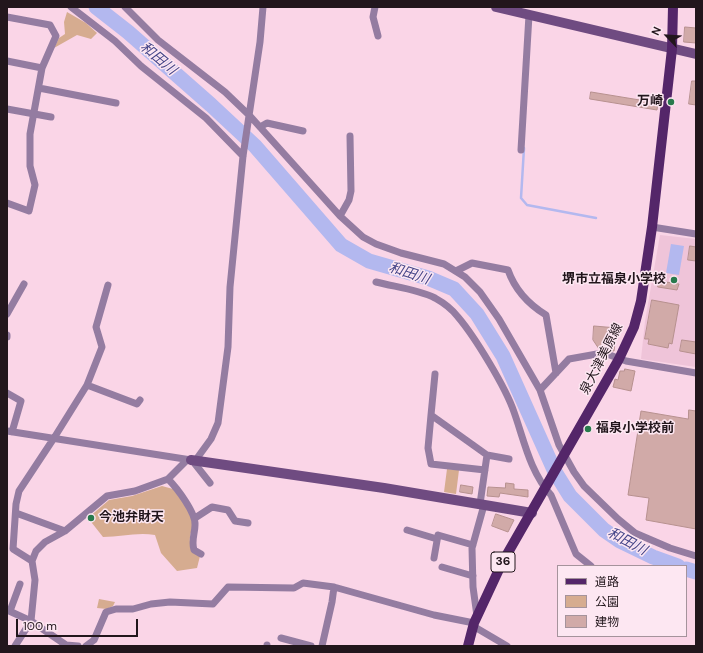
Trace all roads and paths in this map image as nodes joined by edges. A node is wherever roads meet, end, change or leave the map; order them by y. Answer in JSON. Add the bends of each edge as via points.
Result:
{"nodes":[{"id":1,"x":71,"y":7,"type":"edge"},
{"id":2,"x":124,"y":7,"type":"edge"},
{"id":3,"x":263,"y":7,"type":"edge"},
{"id":4,"x":375,"y":7,"type":"edge"},
{"id":5,"x":496,"y":7,"type":"edge"},
{"id":6,"x":673,"y":7,"type":"edge"},
{"id":7,"x":529,"y":15,"type":"junction"},
{"id":8,"x":7,"y":17,"type":"edge"},
{"id":9,"x":378,"y":36,"type":"dead end"},
{"id":10,"x":672,"y":49,"type":"junction"},
{"id":11,"x":696,"y":54,"type":"edge"},
{"id":12,"x":7,"y":61,"type":"edge"},
{"id":13,"x":42,"y":68,"type":"junction"},
{"id":14,"x":39,"y":88,"type":"junction"},
{"id":15,"x":116,"y":103,"type":"dead end"},
{"id":16,"x":7,"y":109,"type":"edge"},
{"id":17,"x":34,"y":114,"type":"junction"},
{"id":18,"x":250,"y":116,"type":"junction"},
{"id":19,"x":51,"y":117,"type":"dead end"},
{"id":20,"x":260,"y":127,"type":"junction"},
{"id":21,"x":303,"y":130,"type":"dead end"},
{"id":22,"x":350,"y":136,"type":"dead end"},
{"id":23,"x":521,"y":150,"type":"dead end"},
{"id":24,"x":243,"y":154,"type":"junction"},
{"id":25,"x":7,"y":203,"type":"edge"},
{"id":26,"x":340,"y":216,"type":"junction"},
{"id":27,"x":652,"y":227,"type":"junction"},
{"id":28,"x":696,"y":234,"type":"edge"},
{"id":29,"x":456,"y":271,"type":"junction"},
{"id":30,"x":376,"y":282,"type":"dead end"},
{"id":31,"x":24,"y":284,"type":"dead end"},
{"id":32,"x":108,"y":285,"type":"dead end"},
{"id":33,"x":7,"y":314,"type":"edge"},
{"id":34,"x":619,"y":359,"type":"junction"},
{"id":35,"x":556,"y":373,"type":"junction"},
{"id":36,"x":696,"y":373,"type":"edge"},
{"id":37,"x":435,"y":374,"type":"dead end"},
{"id":38,"x":87,"y":385,"type":"junction"},
{"id":39,"x":540,"y":390,"type":"junction"},
{"id":40,"x":7,"y":393,"type":"edge"},
{"id":41,"x":140,"y":400,"type":"dead end"},
{"id":42,"x":431,"y":415,"type":"junction"},
{"id":43,"x":9,"y":431,"type":"edge"},
{"id":44,"x":54,"y":438,"type":"junction"},
{"id":45,"x":487,"y":455,"type":"junction"},
{"id":46,"x":562,"y":458,"type":"junction"},
{"id":47,"x":509,"y":459,"type":"dead end"},
{"id":48,"x":191,"y":460,"type":"junction"},
{"id":49,"x":485,"y":470,"type":"junction"},
{"id":50,"x":168,"y":479,"type":"junction"},
{"id":51,"x":210,"y":483,"type":"dead end"},
{"id":52,"x":547,"y":486,"type":"junction"},
{"id":53,"x":482,"y":504,"type":"junction"},
{"id":54,"x":532,"y":513,"type":"junction"},
{"id":55,"x":16,"y":514,"type":"junction"},
{"id":56,"x":195,"y":518,"type":"junction"},
{"id":57,"x":248,"y":523,"type":"dead end"},
{"id":58,"x":407,"y":530,"type":"dead end"},
{"id":59,"x":65,"y":531,"type":"junction"},
{"id":60,"x":437,"y":539,"type":"junction"},
{"id":61,"x":473,"y":545,"type":"junction"},
{"id":62,"x":10,"y":551,"type":"edge"},
{"id":63,"x":201,"y":554,"type":"dead end"},
{"id":64,"x":696,"y":556,"type":"edge"},
{"id":65,"x":434,"y":558,"type":"dead end"},
{"id":66,"x":32,"y":561,"type":"junction"},
{"id":67,"x":590,"y":565,"type":"edge"},
{"id":68,"x":442,"y":567,"type":"dead end"},
{"id":69,"x":473,"y":576,"type":"junction"},
{"id":70,"x":20,"y":584,"type":"dead end"},
{"id":71,"x":334,"y":587,"type":"junction"},
{"id":72,"x":8,"y":610,"type":"edge"},
{"id":73,"x":32,"y":621,"type":"junction"},
{"id":74,"x":475,"y":622,"type":"junction"},
{"id":75,"x":281,"y":638,"type":"dead end"},
{"id":76,"x":15,"y":646,"type":"edge"},
{"id":77,"x":78,"y":646,"type":"edge"},
{"id":78,"x":86,"y":646,"type":"edge"},
{"id":79,"x":311,"y":646,"type":"edge"},
{"id":80,"x":322,"y":646,"type":"edge"},
{"id":81,"x":468,"y":646,"type":"edge"},
{"id":82,"x":507,"y":646,"type":"edge"}],
"edges":[{"from":1,"to":24,"type":"street","via":[[206,118]]},
{"from":2,"to":18,"type":"street","via":[[158,40],[225,92]]},
{"from":3,"to":18,"type":"street"},
{"from":4,"to":9,"type":"street","via":[[373,17]]},
{"from":5,"to":7,"type":"street"},
{"from":6,"to":10,"type":"main road","name":"泉大津美原線","number":"36"},
{"from":7,"to":10,"type":"street"},
{"from":7,"to":23,"type":"street"},
{"from":8,"to":13,"type":"street","via":[[50,25],[56,36]]},
{"from":10,"to":11,"type":"street"},
{"from":10,"to":27,"type":"main road","name":"泉大津美原線","number":"36"},
{"from":12,"to":13,"type":"street"},
{"from":13,"to":14,"type":"street"},
{"from":14,"to":15,"type":"street"},
{"from":14,"to":17,"type":"street"},
{"from":16,"to":17,"type":"street"},
{"from":17,"to":19,"type":"street"},
{"from":17,"to":25,"type":"street","via":[[30,134],[30,166],[36,185],[29,211]]},
{"from":18,"to":20,"type":"street"},
{"from":18,"to":24,"type":"street"},
{"from":20,"to":21,"type":"street","via":[[267,123]]},
{"from":20,"to":26,"type":"street"},
{"from":22,"to":26,"type":"street","via":[[351,191]]},
{"from":24,"to":48,"type":"street","via":[[230,287],[228,347],[218,423],[211,439]]},
{"from":26,"to":29,"type":"street","via":[[363,237],[376,244],[444,264]]},
{"from":27,"to":28,"type":"street"},
{"from":27,"to":34,"type":"main road","name":"泉大津美原線","number":"36","via":[[641,301],[634,327]]},
{"from":29,"to":35,"type":"street","via":[[472,262],[508,270],[513,284],[525,299],[532,307],[546,315]]},
{"from":29,"to":39,"type":"street","via":[[480,292],[499,319]]},
{"from":30,"to":52,"type":"street","via":[[433,298],[446,305],[458,317],[514,410],[530,461]]},
{"from":31,"to":33,"type":"street"},
{"from":32,"to":38,"type":"street","via":[[96,327],[102,347]]},
{"from":34,"to":35,"type":"street","via":[[607,354],[597,354],[568,359]]},
{"from":34,"to":36,"type":"street"},
{"from":34,"to":46,"type":"main road","name":"泉大津美原線","number":"36"},
{"from":35,"to":39,"type":"street"},
{"from":37,"to":42,"type":"street"},
{"from":38,"to":41,"type":"street","via":[[137,404]]},
{"from":38,"to":44,"type":"street"},
{"from":39,"to":46,"type":"street"},
{"from":40,"to":43,"type":"street","via":[[21,400]]},
{"from":42,"to":45,"type":"street"},
{"from":42,"to":49,"type":"street","via":[[428,448],[431,464]]},
{"from":43,"to":44,"type":"street"},
{"from":44,"to":48,"type":"street"},
{"from":44,"to":55,"type":"street","via":[[19,491]]},
{"from":45,"to":47,"type":"street"},
{"from":45,"to":49,"type":"street"},
{"from":46,"to":52,"type":"main road","name":"泉大津美原線","number":"36"},
{"from":46,"to":64,"type":"street","via":[[584,486],[635,533]]},
{"from":48,"to":50,"type":"street"},
{"from":48,"to":51,"type":"street"},
{"from":48,"to":53,"type":"street"},
{"from":49,"to":53,"type":"street"},
{"from":50,"to":56,"type":"street"},
{"from":50,"to":59,"type":"street","via":[[135,491],[106,496]]},
{"from":52,"to":54,"type":"main road","name":"泉大津美原線","number":"36"},
{"from":52,"to":67,"type":"street","via":[[576,554]]},
{"from":53,"to":54,"type":"street"},
{"from":53,"to":61,"type":"street"},
{"from":54,"to":74,"type":"main road","name":"泉大津美原線","number":"36","via":[[502,563]]},
{"from":55,"to":59,"type":"street"},
{"from":55,"to":62,"type":"street"},
{"from":56,"to":57,"type":"street","via":[[212,506],[228,510],[235,521]]},
{"from":56,"to":63,"type":"street","via":[[192,544],[194,550]]},
{"from":58,"to":60,"type":"street"},
{"from":59,"to":66,"type":"street","via":[[45,542],[36,551]]},
{"from":60,"to":61,"type":"street","via":[[438,534]]},
{"from":60,"to":65,"type":"street"},
{"from":61,"to":69,"type":"street"},
{"from":62,"to":66,"type":"street"},
{"from":66,"to":73,"type":"street","via":[[35,580]]},
{"from":68,"to":69,"type":"street"},
{"from":69,"to":74,"type":"street"},
{"from":70,"to":72,"type":"street"},
{"from":71,"to":74,"type":"street","via":[[434,615]]},
{"from":71,"to":78,"type":"street","via":[[303,583],[294,588],[228,587],[213,604],[170,602],[133,609],[116,609],[106,612],[94,640]]},
{"from":71,"to":80,"type":"street"},
{"from":72,"to":73,"type":"street"},
{"from":73,"to":76,"type":"street"},
{"from":73,"to":77,"type":"street","via":[[66,645]]},
{"from":74,"to":81,"type":"main road","name":"泉大津美原線","number":"36"},
{"from":74,"to":82,"type":"street"},
{"from":75,"to":79,"type":"street"}]}
